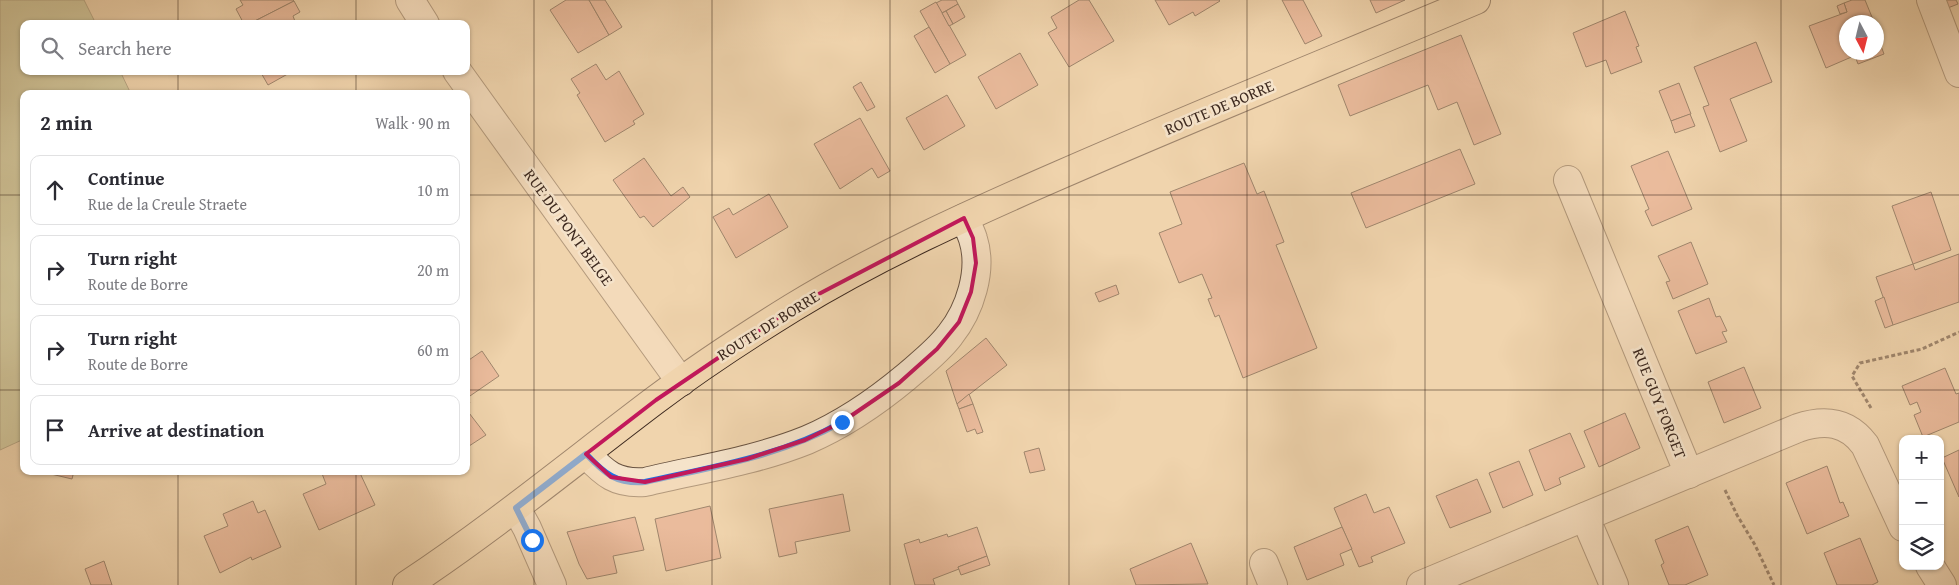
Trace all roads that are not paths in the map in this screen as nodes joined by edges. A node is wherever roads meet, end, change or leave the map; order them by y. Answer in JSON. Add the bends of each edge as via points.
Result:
{"nodes":[{"id":1,"x":410,"y":0,"type":"edge"},
{"id":2,"x":1476,"y":0,"type":"edge"},
{"id":3,"x":1930,"y":0,"type":"edge"},
{"id":4,"x":422,"y":20,"type":"edge"},
{"id":5,"x":1959,"y":73,"type":"edge"},
{"id":6,"x":459,"y":75,"type":"edge"},
{"id":7,"x":470,"y":90,"type":"edge"},
{"id":8,"x":470,"y":90,"type":"edge"},
{"id":9,"x":1568,"y":180,"type":"dead end"},
{"id":10,"x":964,"y":218,"type":"junction"},
{"id":11,"x":681,"y":382,"type":"junction"},
{"id":12,"x":586,"y":454,"type":"junction"},
{"id":13,"x":1689,"y":474,"type":"junction"},
{"id":14,"x":516,"y":508,"type":"junction"},
{"id":15,"x":1585,"y":517,"type":"junction"},
{"id":16,"x":1902,"y":525,"type":"edge"},
{"id":17,"x":1933,"y":570,"type":"edge"},
{"id":18,"x":407,"y":585,"type":"edge"},
{"id":19,"x":552,"y":585,"type":"edge"},
{"id":20,"x":1421,"y":585,"type":"edge"},
{"id":21,"x":1614,"y":585,"type":"edge"},
{"id":22,"x":1942,"y":585,"type":"edge"}],
"edges":[{"from":1,"to":4,"type":"street"},
{"from":2,"to":10,"type":"main road","name":"ROUTE DE BORRE","via":[[1096,158]]},
{"from":3,"to":5,"type":"street"},
{"from":6,"to":8,"type":"street","name":"RUE DU PONT BELGE"},
{"from":7,"to":11,"type":"street","name":"RUE DU PONT BELGE"},
{"from":9,"to":13,"type":"street","name":"RUE GUY FORGET"},
{"from":10,"to":11,"type":"main road","name":"ROUTE DE BORRE","via":[[902,247],[822,291]]},
{"from":10,"to":12,"type":"street","via":[[973,238],[976,263],[971,292],[959,322],[950,336],[919,365],[855,414],[823,433],[766,454],[645,482],[611,477]]},
{"from":11,"to":12,"type":"main road","name":"ROUTE DE BORRE"},
{"from":12,"to":14,"type":"main road","name":"ROUTE DE BORRE"},
{"from":13,"to":15,"type":"street"},
{"from":13,"to":16,"type":"street","name":"RUE GUY FORGET","via":[[1811,424],[1835,424],[1857,434],[1872,456]]},
{"from":14,"to":18,"type":"main road","name":"ROUTE DE BORRE"},
{"from":14,"to":19,"type":"street"},
{"from":15,"to":20,"type":"street"},
{"from":15,"to":21,"type":"street"},
{"from":17,"to":22,"type":"street"}]}
